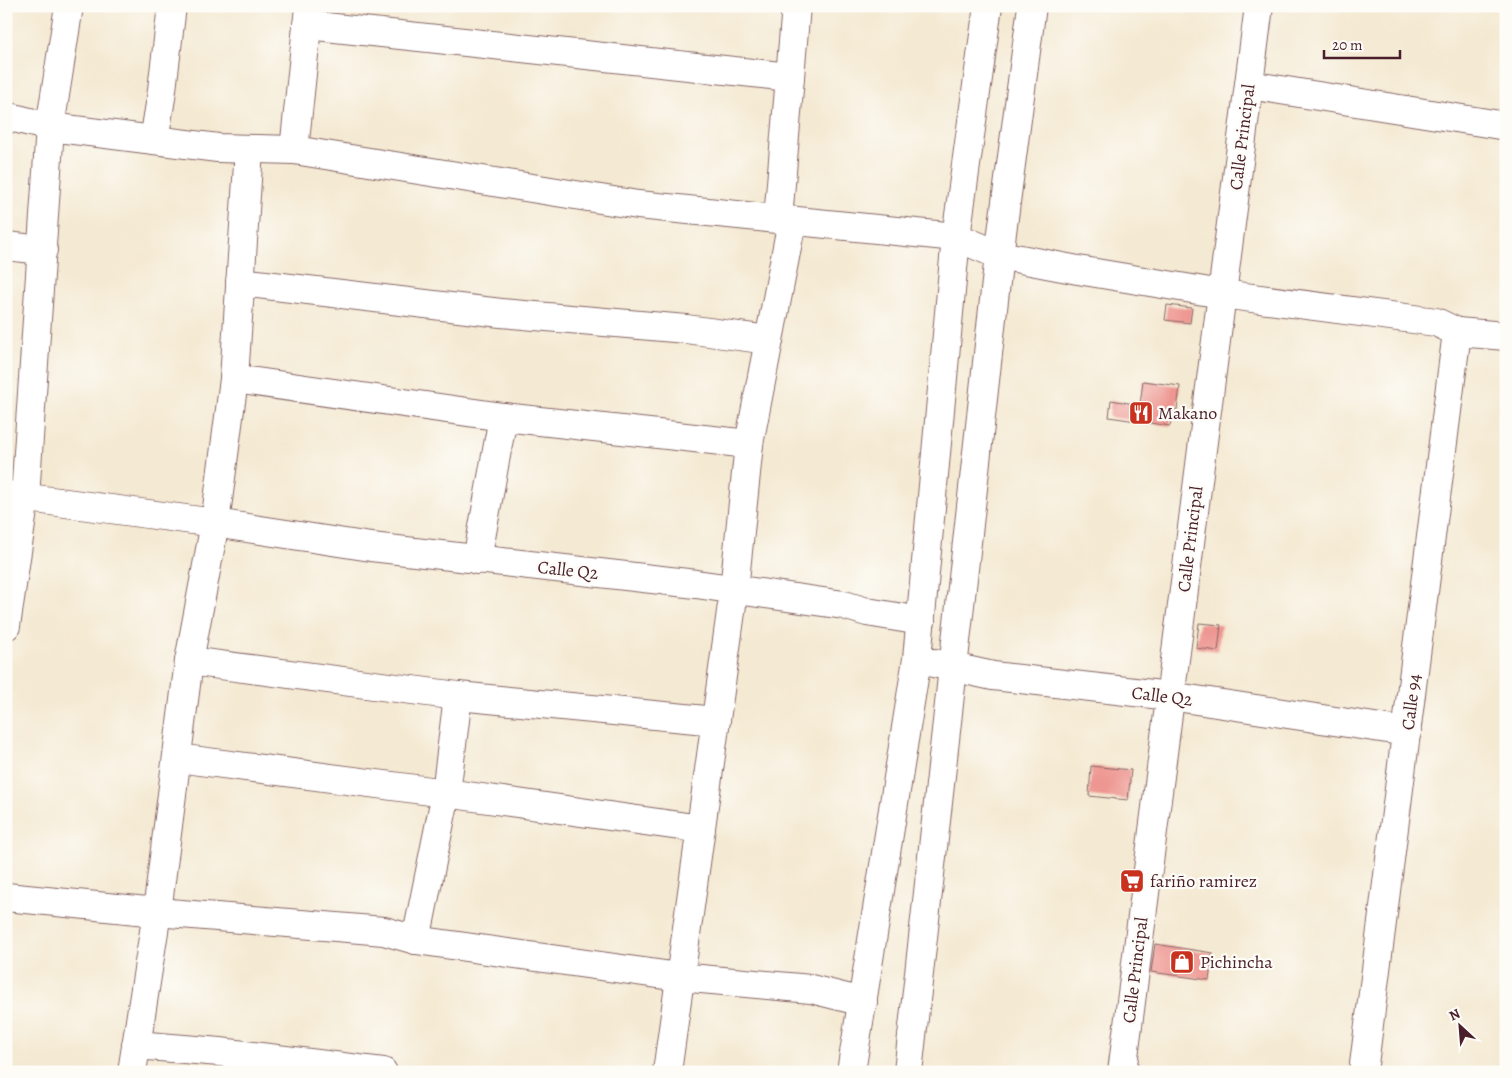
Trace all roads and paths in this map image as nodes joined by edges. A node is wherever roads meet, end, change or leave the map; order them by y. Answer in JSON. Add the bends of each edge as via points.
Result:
{"nodes":[{"id":1,"x":69,"y":6,"type":"edge"},
{"id":2,"x":172,"y":6,"type":"edge"},
{"id":3,"x":796,"y":6,"type":"edge"},
{"id":4,"x":988,"y":6,"type":"edge"},
{"id":5,"x":1032,"y":6,"type":"edge"},
{"id":6,"x":1259,"y":6,"type":"edge"},
{"id":7,"x":308,"y":16,"type":"edge"},
{"id":8,"x":790,"y":76,"type":"junction"},
{"id":9,"x":1249,"y":85,"type":"junction"},
{"id":10,"x":6,"y":116,"type":"edge"},
{"id":11,"x":1506,"y":126,"type":"edge"},
{"id":12,"x":50,"y":127,"type":"junction"},
{"id":13,"x":154,"y":140,"type":"junction"},
{"id":14,"x":249,"y":149,"type":"junction"},
{"id":15,"x":294,"y":150,"type":"junction"},
{"id":16,"x":785,"y":220,"type":"junction"},
{"id":17,"x":956,"y":238,"type":"junction"},
{"id":18,"x":6,"y":246,"type":"edge"},
{"id":19,"x":43,"y":250,"type":"junction"},
{"id":20,"x":998,"y":255,"type":"junction"},
{"id":21,"x":240,"y":282,"type":"junction"},
{"id":22,"x":1222,"y":294,"type":"junction"},
{"id":23,"x":1456,"y":332,"type":"junction"},
{"id":24,"x":1506,"y":336,"type":"edge"},
{"id":25,"x":769,"y":340,"type":"junction"},
{"id":26,"x":234,"y":379,"type":"junction"},
{"id":27,"x":503,"y":417,"type":"junction"},
{"id":28,"x":749,"y":444,"type":"junction"},
{"id":29,"x":16,"y":496,"type":"edge"},
{"id":30,"x":215,"y":523,"type":"junction"},
{"id":31,"x":477,"y":560,"type":"junction"},
{"id":32,"x":734,"y":590,"type":"junction"},
{"id":33,"x":921,"y":620,"type":"junction"},
{"id":34,"x":6,"y":626,"type":"edge"},
{"id":35,"x":917,"y":659,"type":"junction"},
{"id":36,"x":190,"y":661,"type":"junction"},
{"id":37,"x":952,"y":666,"type":"junction"},
{"id":38,"x":458,"y":696,"type":"junction"},
{"id":39,"x":1170,"y":696,"type":"junction"},
{"id":40,"x":716,"y":720,"type":"junction"},
{"id":41,"x":1407,"y":732,"type":"junction"},
{"id":42,"x":177,"y":758,"type":"junction"},
{"id":43,"x":446,"y":793,"type":"junction"},
{"id":44,"x":701,"y":829,"type":"junction"},
{"id":45,"x":6,"y":896,"type":"edge"},
{"id":46,"x":157,"y":912,"type":"junction"},
{"id":47,"x":416,"y":940,"type":"junction"},
{"id":48,"x":679,"y":976,"type":"junction"},
{"id":49,"x":863,"y":1002,"type":"junction"},
{"id":50,"x":136,"y":1045,"type":"junction"},
{"id":51,"x":132,"y":1072,"type":"edge"},
{"id":52,"x":383,"y":1072,"type":"edge"},
{"id":53,"x":667,"y":1072,"type":"edge"},
{"id":54,"x":851,"y":1072,"type":"edge"},
{"id":55,"x":908,"y":1072,"type":"edge"},
{"id":56,"x":1122,"y":1072,"type":"edge"},
{"id":57,"x":1363,"y":1072,"type":"edge"}],
"edges":[{"from":1,"to":12,"type":"street"},
{"from":2,"to":13,"type":"street"},
{"from":3,"to":8,"type":"street"},
{"from":4,"to":17,"type":"street"},
{"from":5,"to":20,"type":"street"},
{"from":6,"to":9,"type":"street","name":"Calle Principal"},
{"from":7,"to":8,"type":"street"},
{"from":7,"to":15,"type":"street"},
{"from":8,"to":16,"type":"street"},
{"from":9,"to":11,"type":"street"},
{"from":9,"to":22,"type":"street","name":"Calle Principal"},
{"from":10,"to":12,"type":"street"},
{"from":12,"to":13,"type":"street"},
{"from":12,"to":19,"type":"street"},
{"from":13,"to":14,"type":"street"},
{"from":14,"to":15,"type":"street"},
{"from":14,"to":21,"type":"street"},
{"from":15,"to":16,"type":"street","via":[[638,205]]},
{"from":16,"to":17,"type":"street"},
{"from":16,"to":25,"type":"street"},
{"from":17,"to":20,"type":"street"},
{"from":17,"to":33,"type":"street"},
{"from":18,"to":19,"type":"street"},
{"from":19,"to":29,"type":"street"},
{"from":20,"to":22,"type":"street"},
{"from":20,"to":37,"type":"street"},
{"from":21,"to":25,"type":"street"},
{"from":21,"to":26,"type":"street"},
{"from":22,"to":23,"type":"street","via":[[1436,322]]},
{"from":22,"to":39,"type":"street","name":"Calle Principal"},
{"from":23,"to":24,"type":"street"},
{"from":23,"to":41,"type":"street","name":"Calle 94"},
{"from":25,"to":28,"type":"street"},
{"from":26,"to":27,"type":"street"},
{"from":26,"to":30,"type":"street"},
{"from":27,"to":28,"type":"street"},
{"from":27,"to":31,"type":"street"},
{"from":28,"to":32,"type":"street"},
{"from":29,"to":30,"type":"street","name":"Calle Q2"},
{"from":29,"to":34,"type":"street"},
{"from":30,"to":31,"type":"street","name":"Calle Q2"},
{"from":30,"to":36,"type":"street"},
{"from":31,"to":32,"type":"street","name":"Calle Q2"},
{"from":32,"to":33,"type":"street","name":"Calle Q2","via":[[844,605]]},
{"from":32,"to":40,"type":"street"},
{"from":33,"to":35,"type":"street"},
{"from":35,"to":37,"type":"street","name":"Calle Q2"},
{"from":35,"to":49,"type":"street"},
{"from":36,"to":38,"type":"street"},
{"from":36,"to":42,"type":"street"},
{"from":37,"to":39,"type":"street","name":"Calle Q2","via":[[993,676]]},
{"from":37,"to":55,"type":"street"},
{"from":38,"to":40,"type":"street"},
{"from":38,"to":43,"type":"street"},
{"from":39,"to":41,"type":"street","name":"Calle Q2"},
{"from":39,"to":56,"type":"street","name":"Calle Principal"},
{"from":40,"to":44,"type":"street"},
{"from":41,"to":57,"type":"street","name":"Calle 94"},
{"from":42,"to":43,"type":"street"},
{"from":42,"to":46,"type":"street"},
{"from":43,"to":44,"type":"street"},
{"from":43,"to":47,"type":"street"},
{"from":44,"to":48,"type":"street"},
{"from":45,"to":46,"type":"street"},
{"from":46,"to":47,"type":"street","via":[[384,931]]},
{"from":46,"to":50,"type":"street"},
{"from":47,"to":48,"type":"street"},
{"from":48,"to":49,"type":"street","via":[[811,989]]},
{"from":48,"to":53,"type":"street"},
{"from":49,"to":54,"type":"street"},
{"from":50,"to":51,"type":"street"},
{"from":50,"to":52,"type":"street"}]}
